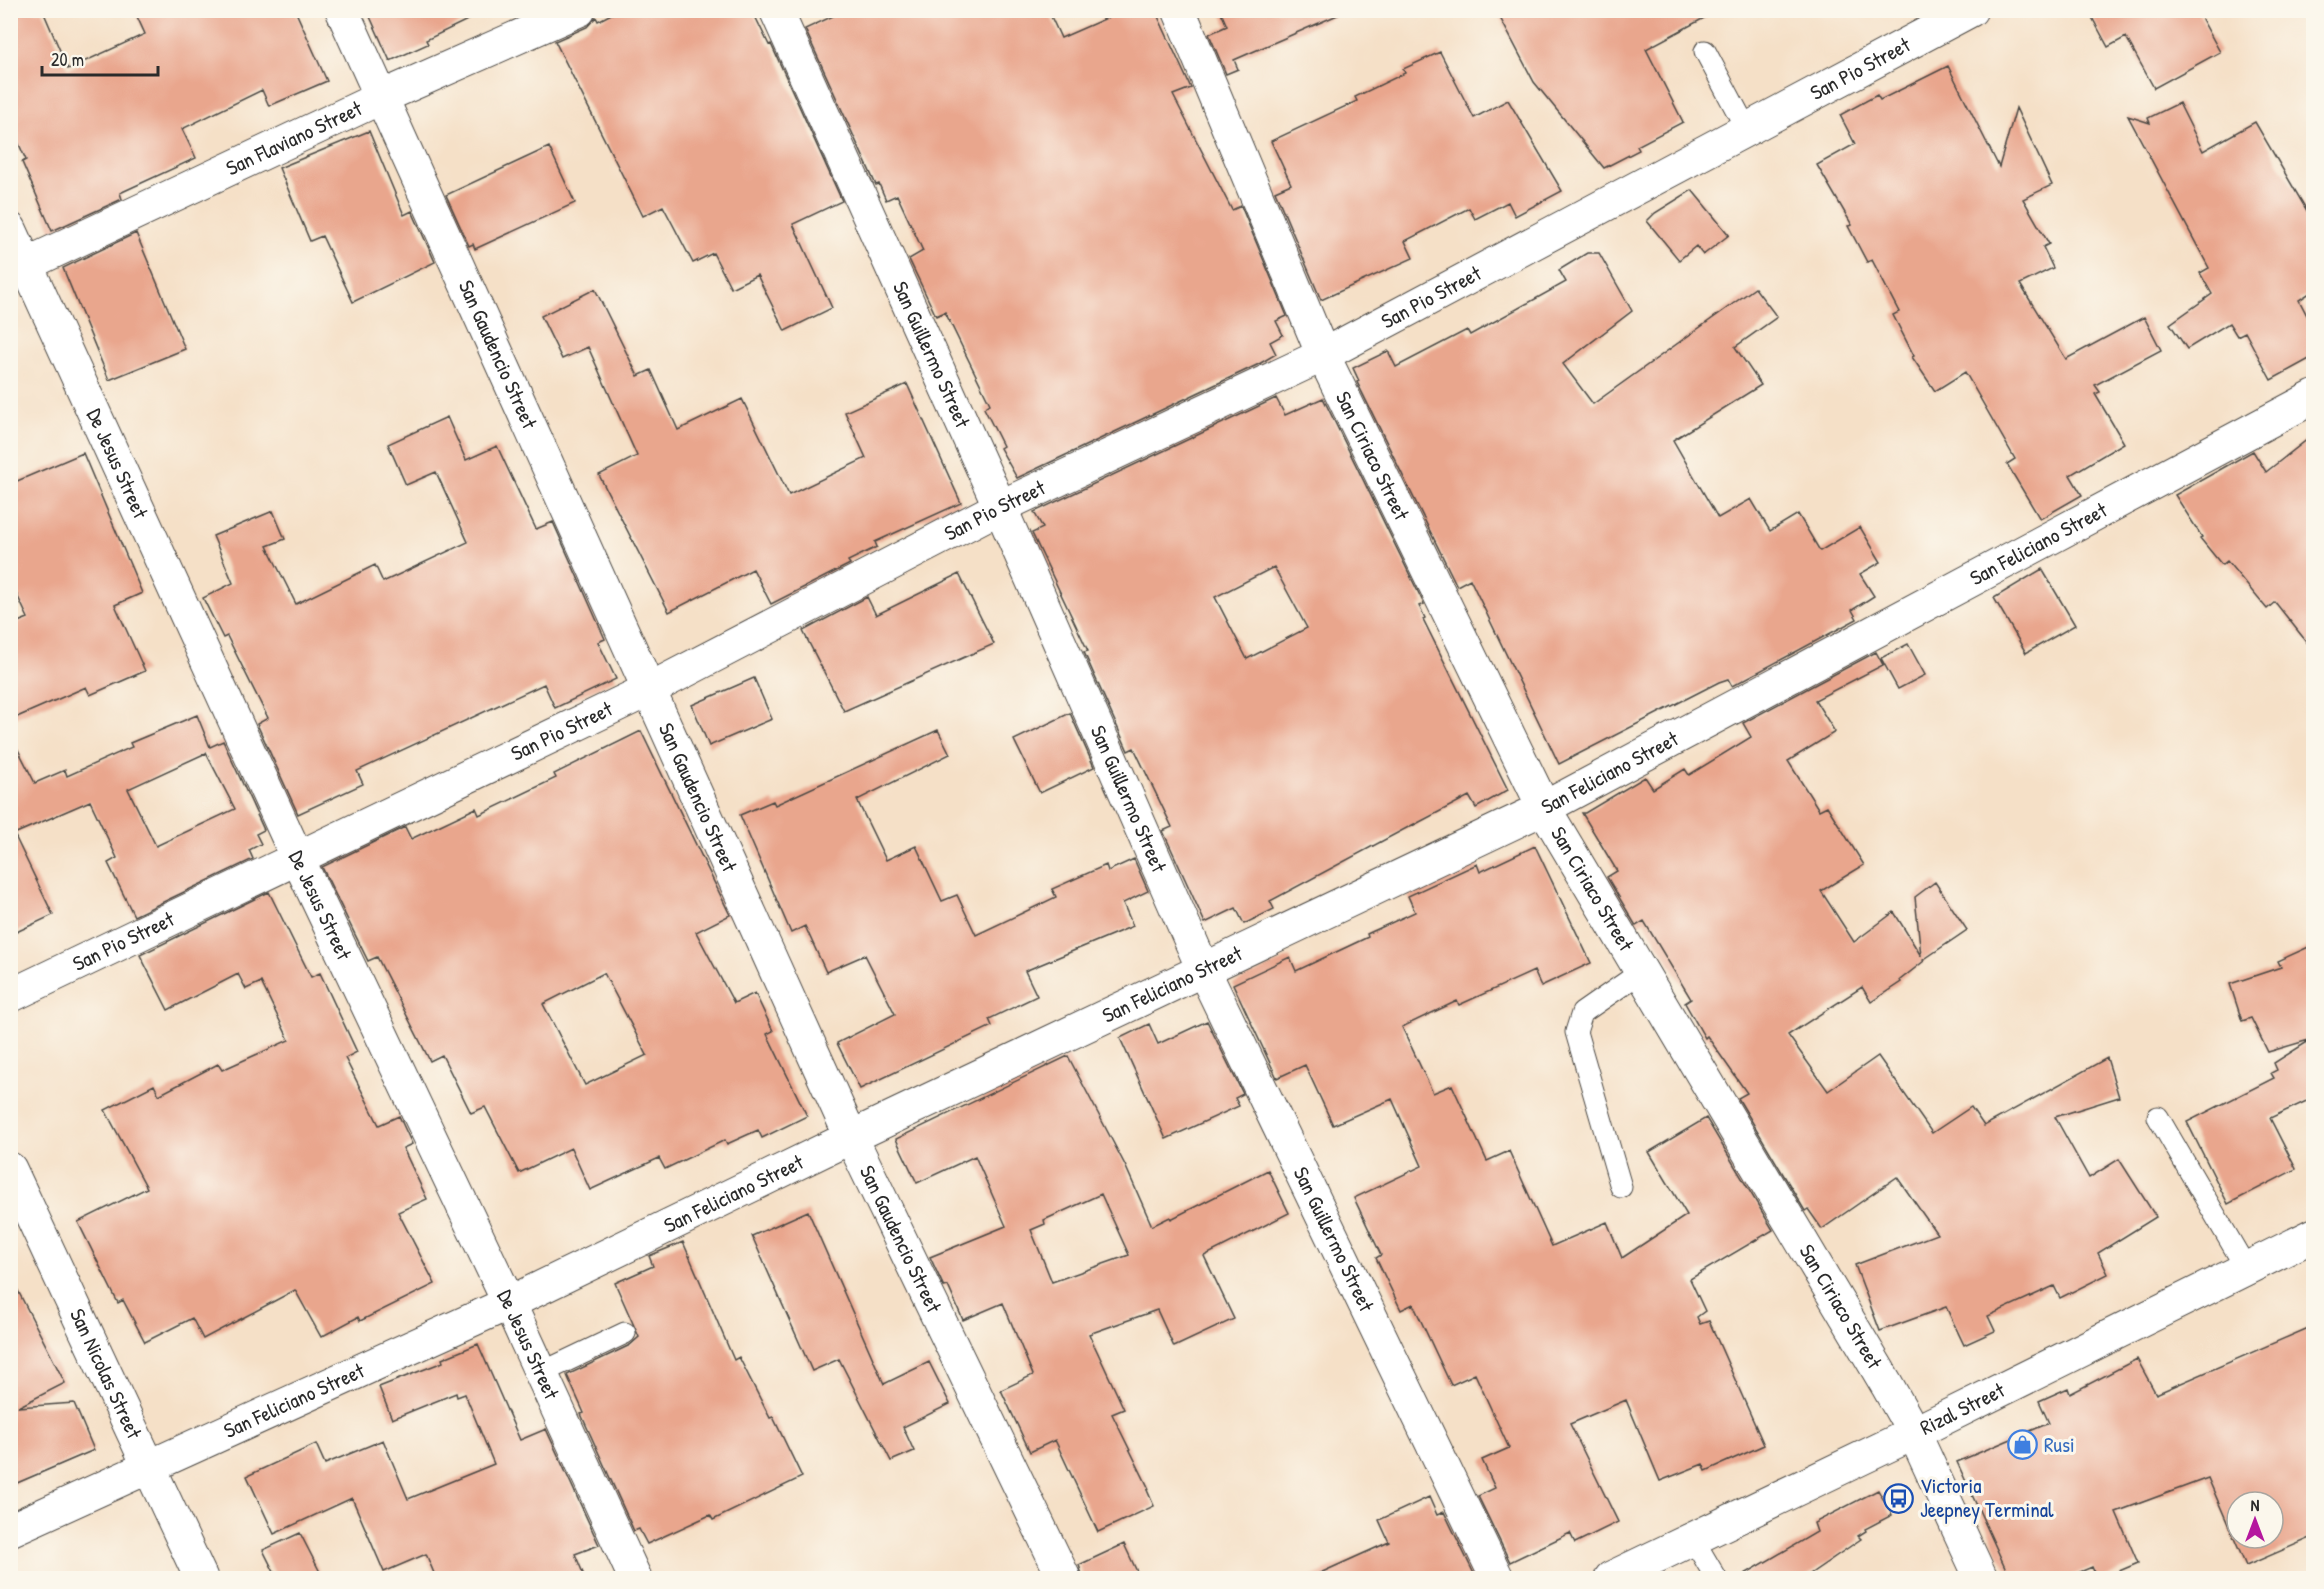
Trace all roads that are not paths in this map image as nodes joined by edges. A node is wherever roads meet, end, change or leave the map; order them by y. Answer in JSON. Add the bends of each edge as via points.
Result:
{"nodes":[{"id":1,"x":342,"y":10,"type":"edge"},
{"id":2,"x":579,"y":10,"type":"edge"},
{"id":3,"x":776,"y":10,"type":"edge"},
{"id":4,"x":1179,"y":10,"type":"edge"},
{"id":5,"x":1971,"y":10,"type":"edge"},
{"id":6,"x":1705,"y":51,"type":"dead end"},
{"id":7,"x":382,"y":97,"type":"junction"},
{"id":8,"x":1746,"y":130,"type":"junction"},
{"id":9,"x":10,"y":229,"type":"edge"},
{"id":10,"x":19,"y":268,"type":"edge"},
{"id":11,"x":1323,"y":355,"type":"junction"},
{"id":12,"x":2313,"y":397,"type":"edge"},
{"id":13,"x":1000,"y":507,"type":"junction"},
{"id":14,"x":650,"y":689,"type":"junction"},
{"id":15,"x":1544,"y":808,"type":"junction"},
{"id":16,"x":297,"y":857,"type":"junction"},
{"id":17,"x":1204,"y":971,"type":"junction"},
{"id":18,"x":1641,"y":972,"type":"junction"},
{"id":19,"x":10,"y":996,"type":"edge"},
{"id":20,"x":2158,"y":1117,"type":"dead end"},
{"id":21,"x":850,"y":1137,"type":"junction"},
{"id":22,"x":12,"y":1176,"type":"edge"},
{"id":23,"x":1621,"y":1187,"type":"dead end"},
{"id":24,"x":2313,"y":1235,"type":"edge"},
{"id":25,"x":2246,"y":1269,"type":"junction"},
{"id":26,"x":508,"y":1304,"type":"junction"},
{"id":27,"x":625,"y":1333,"type":"dead end"},
{"id":28,"x":541,"y":1373,"type":"junction"},
{"id":29,"x":1914,"y":1433,"type":"junction"},
{"id":30,"x":148,"y":1467,"type":"junction"},
{"id":31,"x":10,"y":1530,"type":"edge"},
{"id":32,"x":1693,"y":1539,"type":"junction"},
{"id":33,"x":201,"y":1578,"type":"edge"},
{"id":34,"x":635,"y":1578,"type":"edge"},
{"id":35,"x":1064,"y":1578,"type":"edge"},
{"id":36,"x":1497,"y":1578,"type":"edge"},
{"id":37,"x":1611,"y":1578,"type":"edge"},
{"id":38,"x":1716,"y":1578,"type":"edge"},
{"id":39,"x":1981,"y":1578,"type":"edge"}],
"edges":[{"from":1,"to":7,"type":"street","name":"San Gaudencio Street"},
{"from":2,"to":7,"type":"street","name":"San Flaviano Street"},
{"from":3,"to":13,"type":"street","name":"San Guillermo Street"},
{"from":4,"to":11,"type":"street","name":"San Ciriaco Street"},
{"from":5,"to":8,"type":"street","name":"San Pio Street"},
{"from":6,"to":8,"type":"lane"},
{"from":7,"to":10,"type":"street","name":"San Flaviano Street"},
{"from":7,"to":14,"type":"street","name":"San Gaudencio Street"},
{"from":8,"to":11,"type":"street","name":"San Pio Street"},
{"from":9,"to":10,"type":"street","name":"De Jesus Street"},
{"from":10,"to":16,"type":"street","name":"De Jesus Street"},
{"from":11,"to":13,"type":"street","name":"San Pio Street"},
{"from":11,"to":15,"type":"street","name":"San Ciriaco Street"},
{"from":12,"to":15,"type":"street","name":"San Feliciano Street"},
{"from":13,"to":14,"type":"street","name":"San Pio Street"},
{"from":13,"to":17,"type":"street","name":"San Guillermo Street"},
{"from":14,"to":16,"type":"street","name":"San Pio Street"},
{"from":14,"to":21,"type":"street","name":"San Gaudencio Street"},
{"from":15,"to":17,"type":"street","name":"San Feliciano Street"},
{"from":15,"to":18,"type":"street","name":"San Ciriaco Street"},
{"from":16,"to":19,"type":"street","name":"San Pio Street"},
{"from":16,"to":26,"type":"street","name":"De Jesus Street"},
{"from":17,"to":21,"type":"street","name":"San Feliciano Street"},
{"from":17,"to":36,"type":"street","name":"San Guillermo Street"},
{"from":18,"to":23,"type":"lane","via":[[1582,1013],[1576,1032]]},
{"from":18,"to":29,"type":"street","name":"San Ciriaco Street"},
{"from":20,"to":25,"type":"lane"},
{"from":21,"to":26,"type":"street","name":"San Feliciano Street"},
{"from":21,"to":35,"type":"street","name":"San Gaudencio Street"},
{"from":22,"to":30,"type":"street","name":"San Nicolas Street"},
{"from":24,"to":25,"type":"street","name":"Rizal Street"},
{"from":25,"to":29,"type":"street","name":"Rizal Street"},
{"from":26,"to":28,"type":"street","name":"De Jesus Street"},
{"from":26,"to":30,"type":"street","name":"San Feliciano Street"},
{"from":27,"to":28,"type":"lane"},
{"from":28,"to":34,"type":"street","name":"De Jesus Street"},
{"from":29,"to":32,"type":"street","name":"Rizal Street"},
{"from":29,"to":39,"type":"street","name":"San Ciriaco Street"},
{"from":30,"to":31,"type":"street","name":"San Feliciano Street"},
{"from":30,"to":33,"type":"street","name":"San Nicolas Street"},
{"from":32,"to":37,"type":"street","name":"Rizal Street"},
{"from":32,"to":38,"type":"lane"}]}
